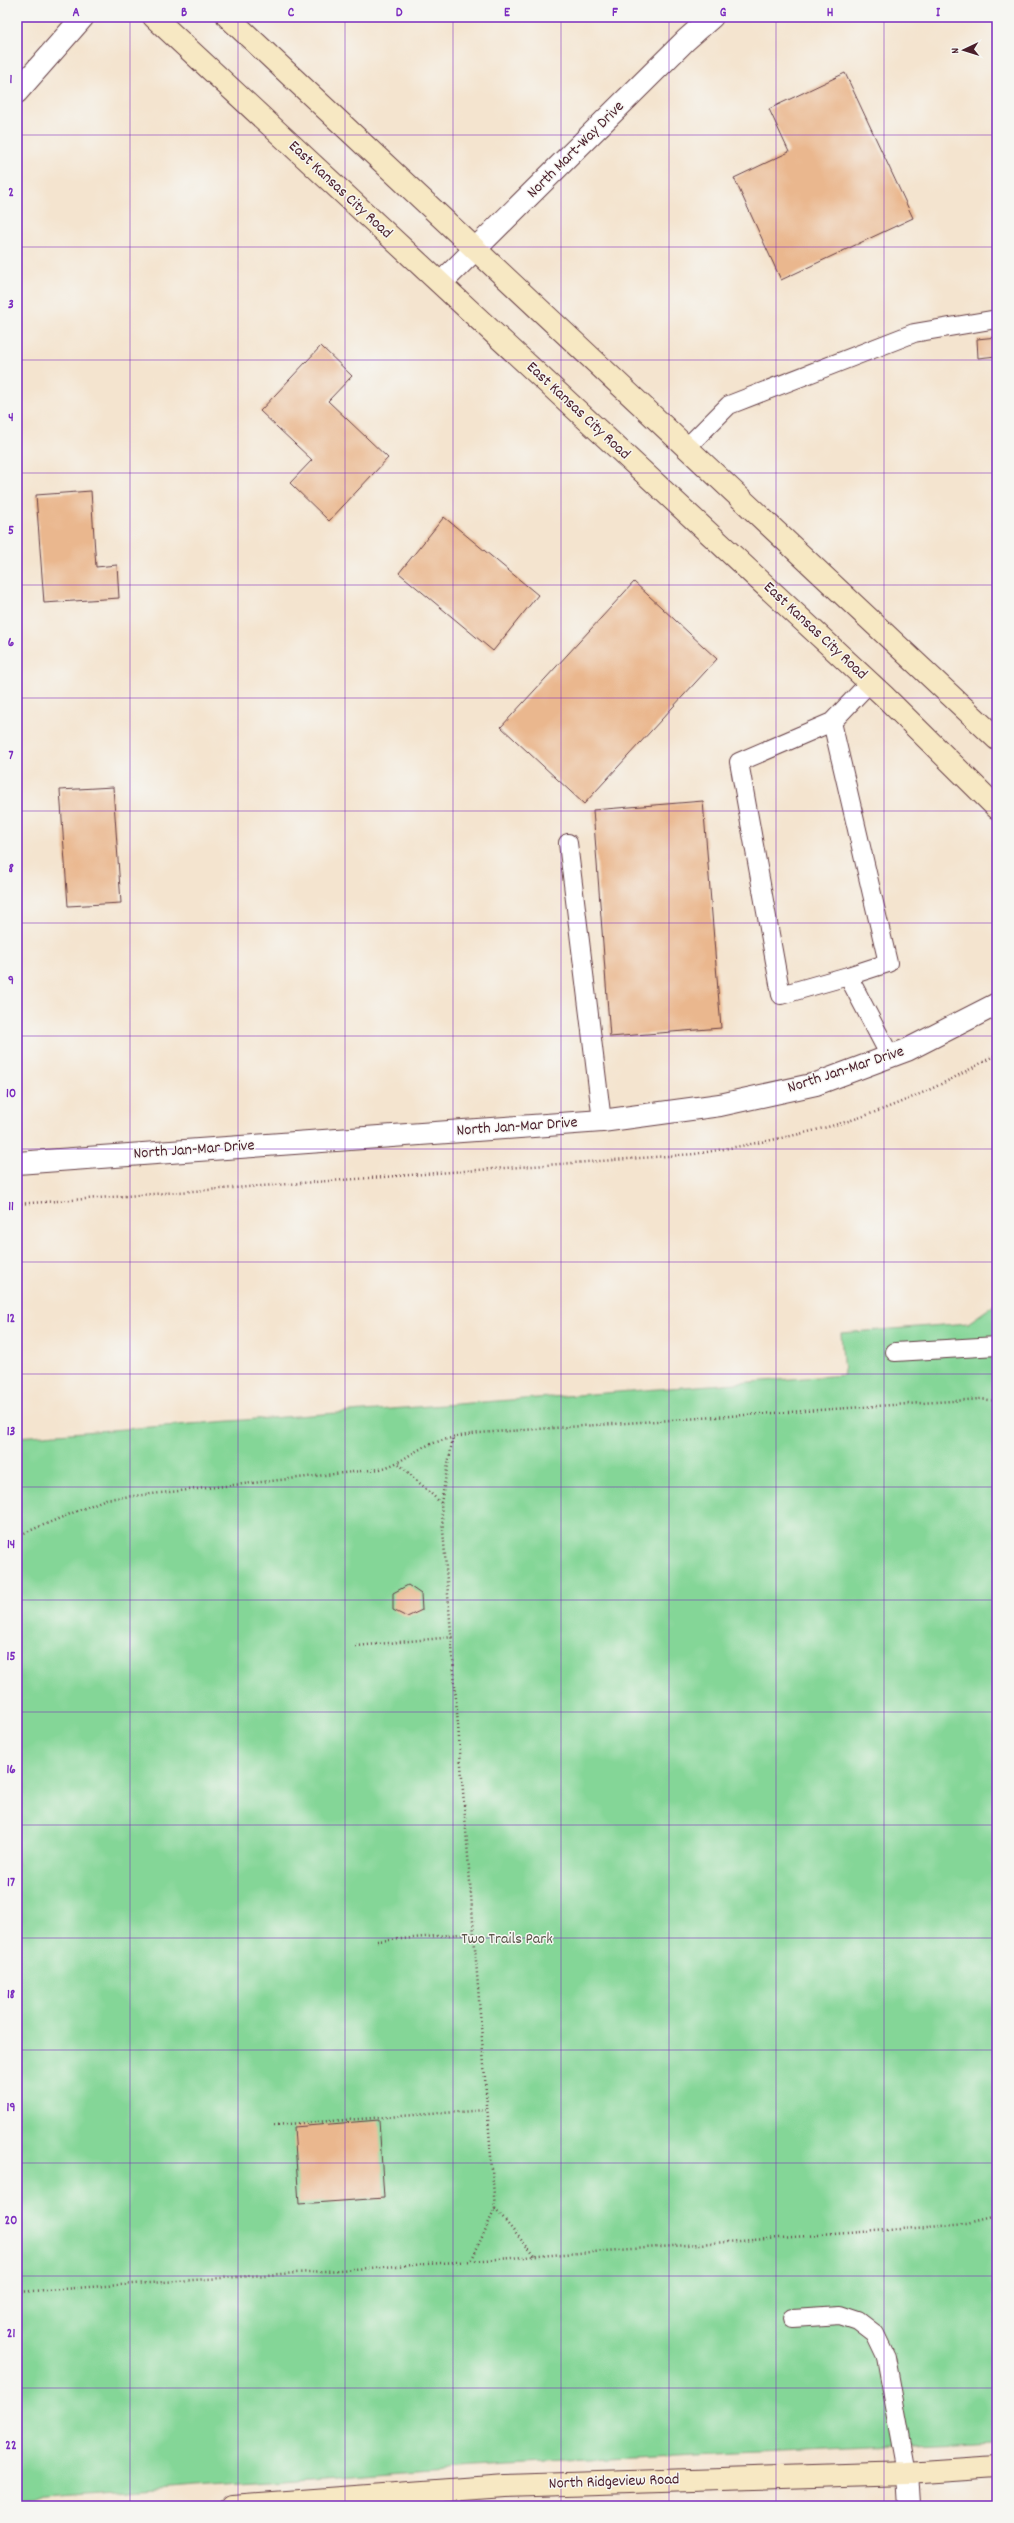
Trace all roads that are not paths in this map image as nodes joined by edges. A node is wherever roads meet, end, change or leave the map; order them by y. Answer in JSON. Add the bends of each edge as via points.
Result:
{"nodes":[{"id":1,"x":83,"y":17,"type":"edge"},
{"id":2,"x":154,"y":17,"type":"edge"},
{"id":3,"x":228,"y":17,"type":"edge"},
{"id":4,"x":712,"y":17,"type":"edge"},
{"id":5,"x":17,"y":92,"type":"edge"},
{"id":6,"x":476,"y":249,"type":"junction"},
{"id":7,"x":441,"y":283,"type":"junction"},
{"id":8,"x":997,"y":319,"type":"edge"},
{"id":9,"x":687,"y":447,"type":"junction"},
{"id":10,"x":870,"y":682,"type":"junction"},
{"id":11,"x":832,"y":722,"type":"junction"},
{"id":12,"x":997,"y":739,"type":"edge"},
{"id":13,"x":997,"y":808,"type":"edge"},
{"id":14,"x":568,"y":843,"type":"dead end"},
{"id":15,"x":848,"y":976,"type":"junction"},
{"id":16,"x":997,"y":1004,"type":"edge"},
{"id":17,"x":890,"y":1056,"type":"junction"},
{"id":18,"x":602,"y":1121,"type":"junction"},
{"id":19,"x":17,"y":1163,"type":"edge"},
{"id":20,"x":997,"y":1346,"type":"edge"},
{"id":21,"x":895,"y":1352,"type":"dead end"},
{"id":22,"x":793,"y":2318,"type":"dead end"},
{"id":23,"x":997,"y":2466,"type":"edge"},
{"id":24,"x":907,"y":2473,"type":"junction"},
{"id":25,"x":232,"y":2506,"type":"edge"},
{"id":26,"x":909,"y":2506,"type":"edge"}],
"edges":[{"from":1,"to":5,"type":"street"},
{"from":2,"to":7,"type":"main road","name":"East Kansas City Road"},
{"from":3,"to":6,"type":"main road"},
{"from":4,"to":6,"type":"street","name":"North Mart-Way Drive"},
{"from":6,"to":7,"type":"street","name":"North Mart-Way Drive"},
{"from":6,"to":9,"type":"main road"},
{"from":7,"to":10,"type":"main road","name":"East Kansas City Road"},
{"from":8,"to":9,"type":"lane","via":[[914,333],[729,405]]},
{"from":9,"to":12,"type":"main road"},
{"from":10,"to":11,"type":"lane"},
{"from":10,"to":13,"type":"main road","name":"East Kansas City Road"},
{"from":11,"to":15,"type":"lane","via":[[888,963]]},
{"from":11,"to":15,"type":"lane","via":[[739,762],[781,995]]},
{"from":14,"to":18,"type":"lane"},
{"from":15,"to":17,"type":"lane"},
{"from":16,"to":17,"type":"street","name":"North Jan-Mar Drive","via":[[907,1050]]},
{"from":17,"to":18,"type":"street","name":"North Jan-Mar Drive","via":[[816,1084],[728,1104]]},
{"from":18,"to":19,"type":"street","name":"North Jan-Mar Drive"},
{"from":20,"to":21,"type":"lane"},
{"from":22,"to":24,"type":"lane","via":[[840,2315],[858,2321],[875,2334],[886,2357]]},
{"from":23,"to":24,"type":"main road","name":"North Ridgeview Road"},
{"from":24,"to":25,"type":"main road","name":"North Ridgeview Road","via":[[505,2486]]},
{"from":24,"to":26,"type":"street"}]}
